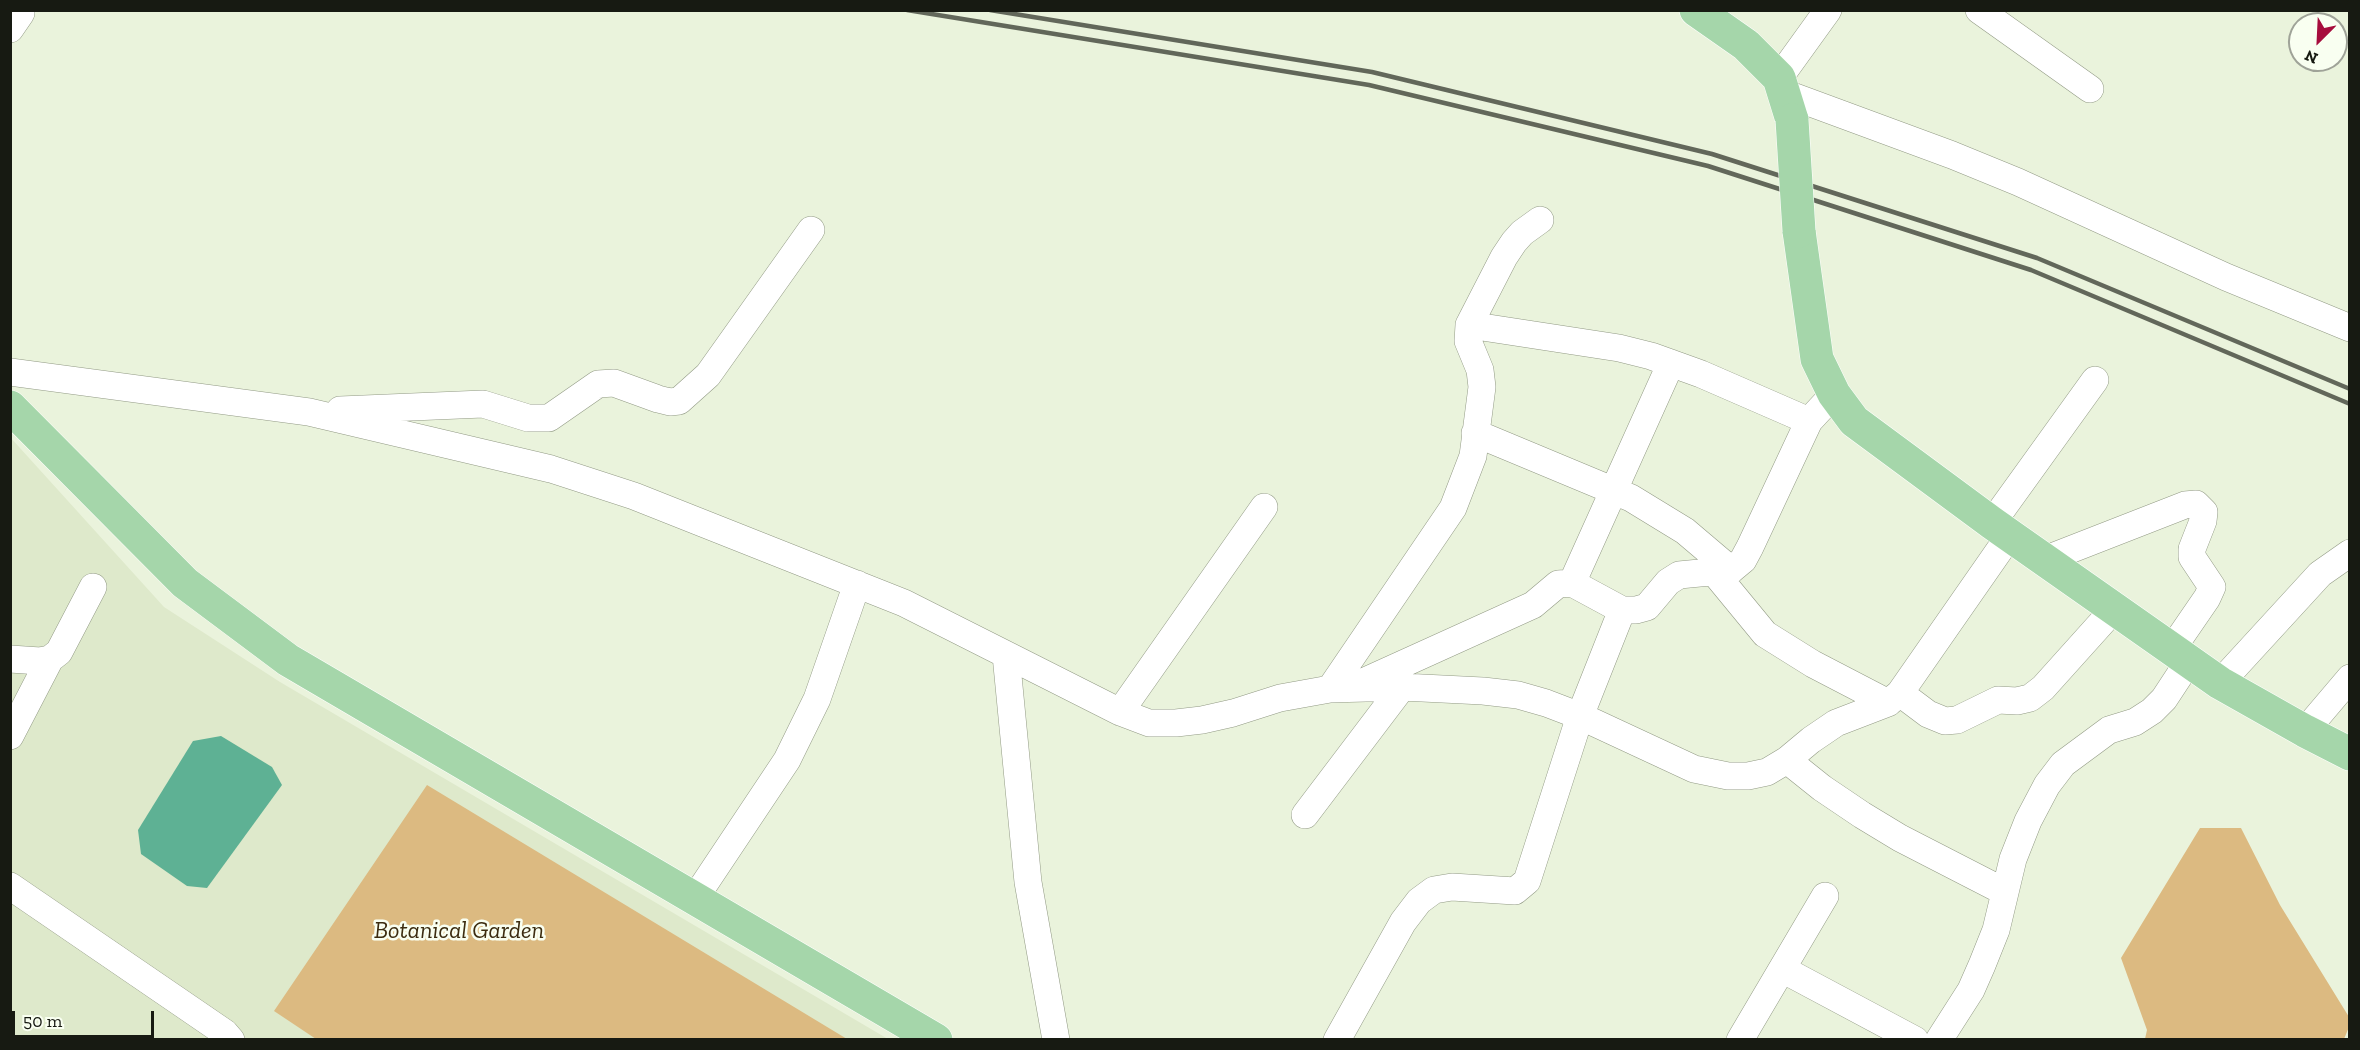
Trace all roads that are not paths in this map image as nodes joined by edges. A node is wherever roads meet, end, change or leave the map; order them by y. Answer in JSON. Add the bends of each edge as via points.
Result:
{"nodes":[{"id":1,"x":1696,"y":10,"type":"edge"},
{"id":2,"x":1828,"y":10,"type":"edge"},
{"id":3,"x":1979,"y":10,"type":"edge"},
{"id":4,"x":2090,"y":89,"type":"dead end"},
{"id":5,"x":1785,"y":97,"type":"junction"},
{"id":6,"x":1540,"y":220,"type":"dead end"},
{"id":7,"x":811,"y":230,"type":"dead end"},
{"id":8,"x":1469,"y":325,"type":"junction"},
{"id":9,"x":2349,"y":328,"type":"edge"},
{"id":10,"x":1671,"y":363,"type":"junction"},
{"id":11,"x":10,"y":372,"type":"edge"},
{"id":12,"x":2095,"y":380,"type":"dead end"},
{"id":13,"x":1834,"y":394,"type":"junction"},
{"id":14,"x":10,"y":407,"type":"edge"},
{"id":15,"x":309,"y":412,"type":"junction"},
{"id":16,"x":1809,"y":421,"type":"junction"},
{"id":17,"x":1475,"y":433,"type":"junction"},
{"id":18,"x":1615,"y":490,"type":"junction"},
{"id":19,"x":1264,"y":507,"type":"dead end"},
{"id":20,"x":2001,"y":529,"type":"junction"},
{"id":21,"x":2349,"y":553,"type":"edge"},
{"id":22,"x":2044,"y":560,"type":"junction"},
{"id":23,"x":1722,"y":571,"type":"junction"},
{"id":24,"x":1572,"y":583,"type":"junction"},
{"id":25,"x":857,"y":584,"type":"junction"},
{"id":26,"x":93,"y":587,"type":"dead end"},
{"id":27,"x":2114,"y":609,"type":"junction"},
{"id":28,"x":1622,"y":610,"type":"junction"},
{"id":29,"x":1006,"y":655,"type":"junction"},
{"id":30,"x":2181,"y":655,"type":"junction"},
{"id":31,"x":10,"y":659,"type":"edge"},
{"id":32,"x":51,"y":659,"type":"junction"},
{"id":33,"x":2349,"y":678,"type":"edge"},
{"id":34,"x":2220,"y":683,"type":"junction"},
{"id":35,"x":1402,"y":687,"type":"junction"},
{"id":36,"x":1341,"y":688,"type":"junction"},
{"id":37,"x":1894,"y":698,"type":"junction"},
{"id":38,"x":1120,"y":712,"type":"junction"},
{"id":39,"x":1580,"y":716,"type":"junction"},
{"id":40,"x":12,"y":727,"type":"edge"},
{"id":41,"x":2305,"y":731,"type":"junction"},
{"id":42,"x":2349,"y":754,"type":"edge"},
{"id":43,"x":1787,"y":760,"type":"junction"},
{"id":44,"x":1305,"y":814,"type":"dead end"},
{"id":45,"x":10,"y":886,"type":"edge"},
{"id":46,"x":2005,"y":892,"type":"junction"},
{"id":47,"x":1825,"y":896,"type":"dead end"},
{"id":48,"x":695,"y":898,"type":"junction"},
{"id":49,"x":1782,"y":969,"type":"junction"},
{"id":50,"x":231,"y":1040,"type":"edge"},
{"id":51,"x":936,"y":1040,"type":"edge"},
{"id":52,"x":1056,"y":1040,"type":"edge"},
{"id":53,"x":1338,"y":1040,"type":"edge"},
{"id":54,"x":1740,"y":1040,"type":"edge"},
{"id":55,"x":1915,"y":1040,"type":"edge"},
{"id":56,"x":1939,"y":1040,"type":"edge"}],
"edges":[{"from":1,"to":5,"type":"main road","via":[[1746,45]]},
{"from":2,"to":5,"type":"street"},
{"from":3,"to":4,"type":"street"},
{"from":5,"to":9,"type":"street","via":[[1996,172],[2226,277]]},
{"from":5,"to":13,"type":"main road","bridge":true,"via":[[1817,359]]},
{"from":6,"to":8,"type":"street","via":[[1514,242]]},
{"from":7,"to":15,"type":"street","via":[[708,375],[679,401],[658,399],[614,383],[598,384],[549,418],[528,418],[483,404]]},
{"from":8,"to":10,"type":"street","via":[[1619,348]]},
{"from":8,"to":17,"type":"street","via":[[1468,341],[1480,370],[1482,387]]},
{"from":10,"to":16,"type":"street"},
{"from":10,"to":18,"type":"street"},
{"from":11,"to":15,"type":"street"},
{"from":12,"to":20,"type":"street"},
{"from":13,"to":16,"type":"street"},
{"from":13,"to":20,"type":"main road","via":[[1854,421]]},
{"from":14,"to":48,"type":"main road","via":[[185,583],[288,660]]},
{"from":15,"to":25,"type":"street","via":[[551,469],[634,496]]},
{"from":16,"to":23,"type":"street","via":[[1743,560]]},
{"from":17,"to":18,"type":"street"},
{"from":17,"to":36,"type":"street","via":[[1473,456],[1453,508]]},
{"from":18,"to":23,"type":"street","via":[[1685,531]]},
{"from":18,"to":24,"type":"street"},
{"from":19,"to":38,"type":"street"},
{"from":20,"to":22,"type":"main road"},
{"from":20,"to":37,"type":"street"},
{"from":21,"to":34,"type":"street","via":[[2320,574]]},
{"from":22,"to":27,"type":"main road"},
{"from":22,"to":30,"type":"street","via":[[2196,504],[2204,512],[2192,557],[2212,587]]},
{"from":23,"to":28,"type":"street","via":[[1679,575],[1647,607]]},
{"from":23,"to":37,"type":"street","via":[[1765,634],[1813,664]]},
{"from":24,"to":28,"type":"street"},
{"from":24,"to":36,"type":"street","via":[[1558,584],[1533,605]]},
{"from":25,"to":29,"type":"street","via":[[904,603]]},
{"from":25,"to":48,"type":"street","via":[[817,699],[787,760]]},
{"from":26,"to":32,"type":"street","via":[[59,652]]},
{"from":27,"to":30,"type":"main road"},
{"from":27,"to":37,"type":"street","via":[[2030,699],[1998,700],[1957,720],[1945,721]]},
{"from":28,"to":39,"type":"street"},
{"from":29,"to":38,"type":"street"},
{"from":29,"to":52,"type":"street","via":[[1028,882]]},
{"from":30,"to":34,"type":"main road"},
{"from":30,"to":46,"type":"street","via":[[2164,699],[2152,711],[2135,722],[2109,730],[2063,764],[2047,784],[2013,859]]},
{"from":31,"to":32,"type":"street"},
{"from":32,"to":40,"type":"street"},
{"from":33,"to":41,"type":"street"},
{"from":34,"to":41,"type":"main road"},
{"from":35,"to":36,"type":"street"},
{"from":35,"to":39,"type":"street","via":[[1518,695]]},
{"from":35,"to":44,"type":"street"},
{"from":36,"to":38,"type":"street","via":[[1176,723],[1149,723]]},
{"from":37,"to":43,"type":"street","via":[[1836,723]]},
{"from":39,"to":43,"type":"street","via":[[1694,769],[1748,776],[1767,772]]},
{"from":39,"to":53,"type":"street","via":[[1527,881],[1515,891],[1452,887],[1434,890],[1419,901],[1403,922]]},
{"from":41,"to":42,"type":"main road"},
{"from":43,"to":46,"type":"street","via":[[1862,815]]},
{"from":45,"to":50,"type":"street"},
{"from":46,"to":56,"type":"street","via":[[1996,930],[1971,990]]},
{"from":47,"to":49,"type":"street"},
{"from":48,"to":51,"type":"main road"},
{"from":49,"to":54,"type":"street"},
{"from":49,"to":55,"type":"street"}]}
